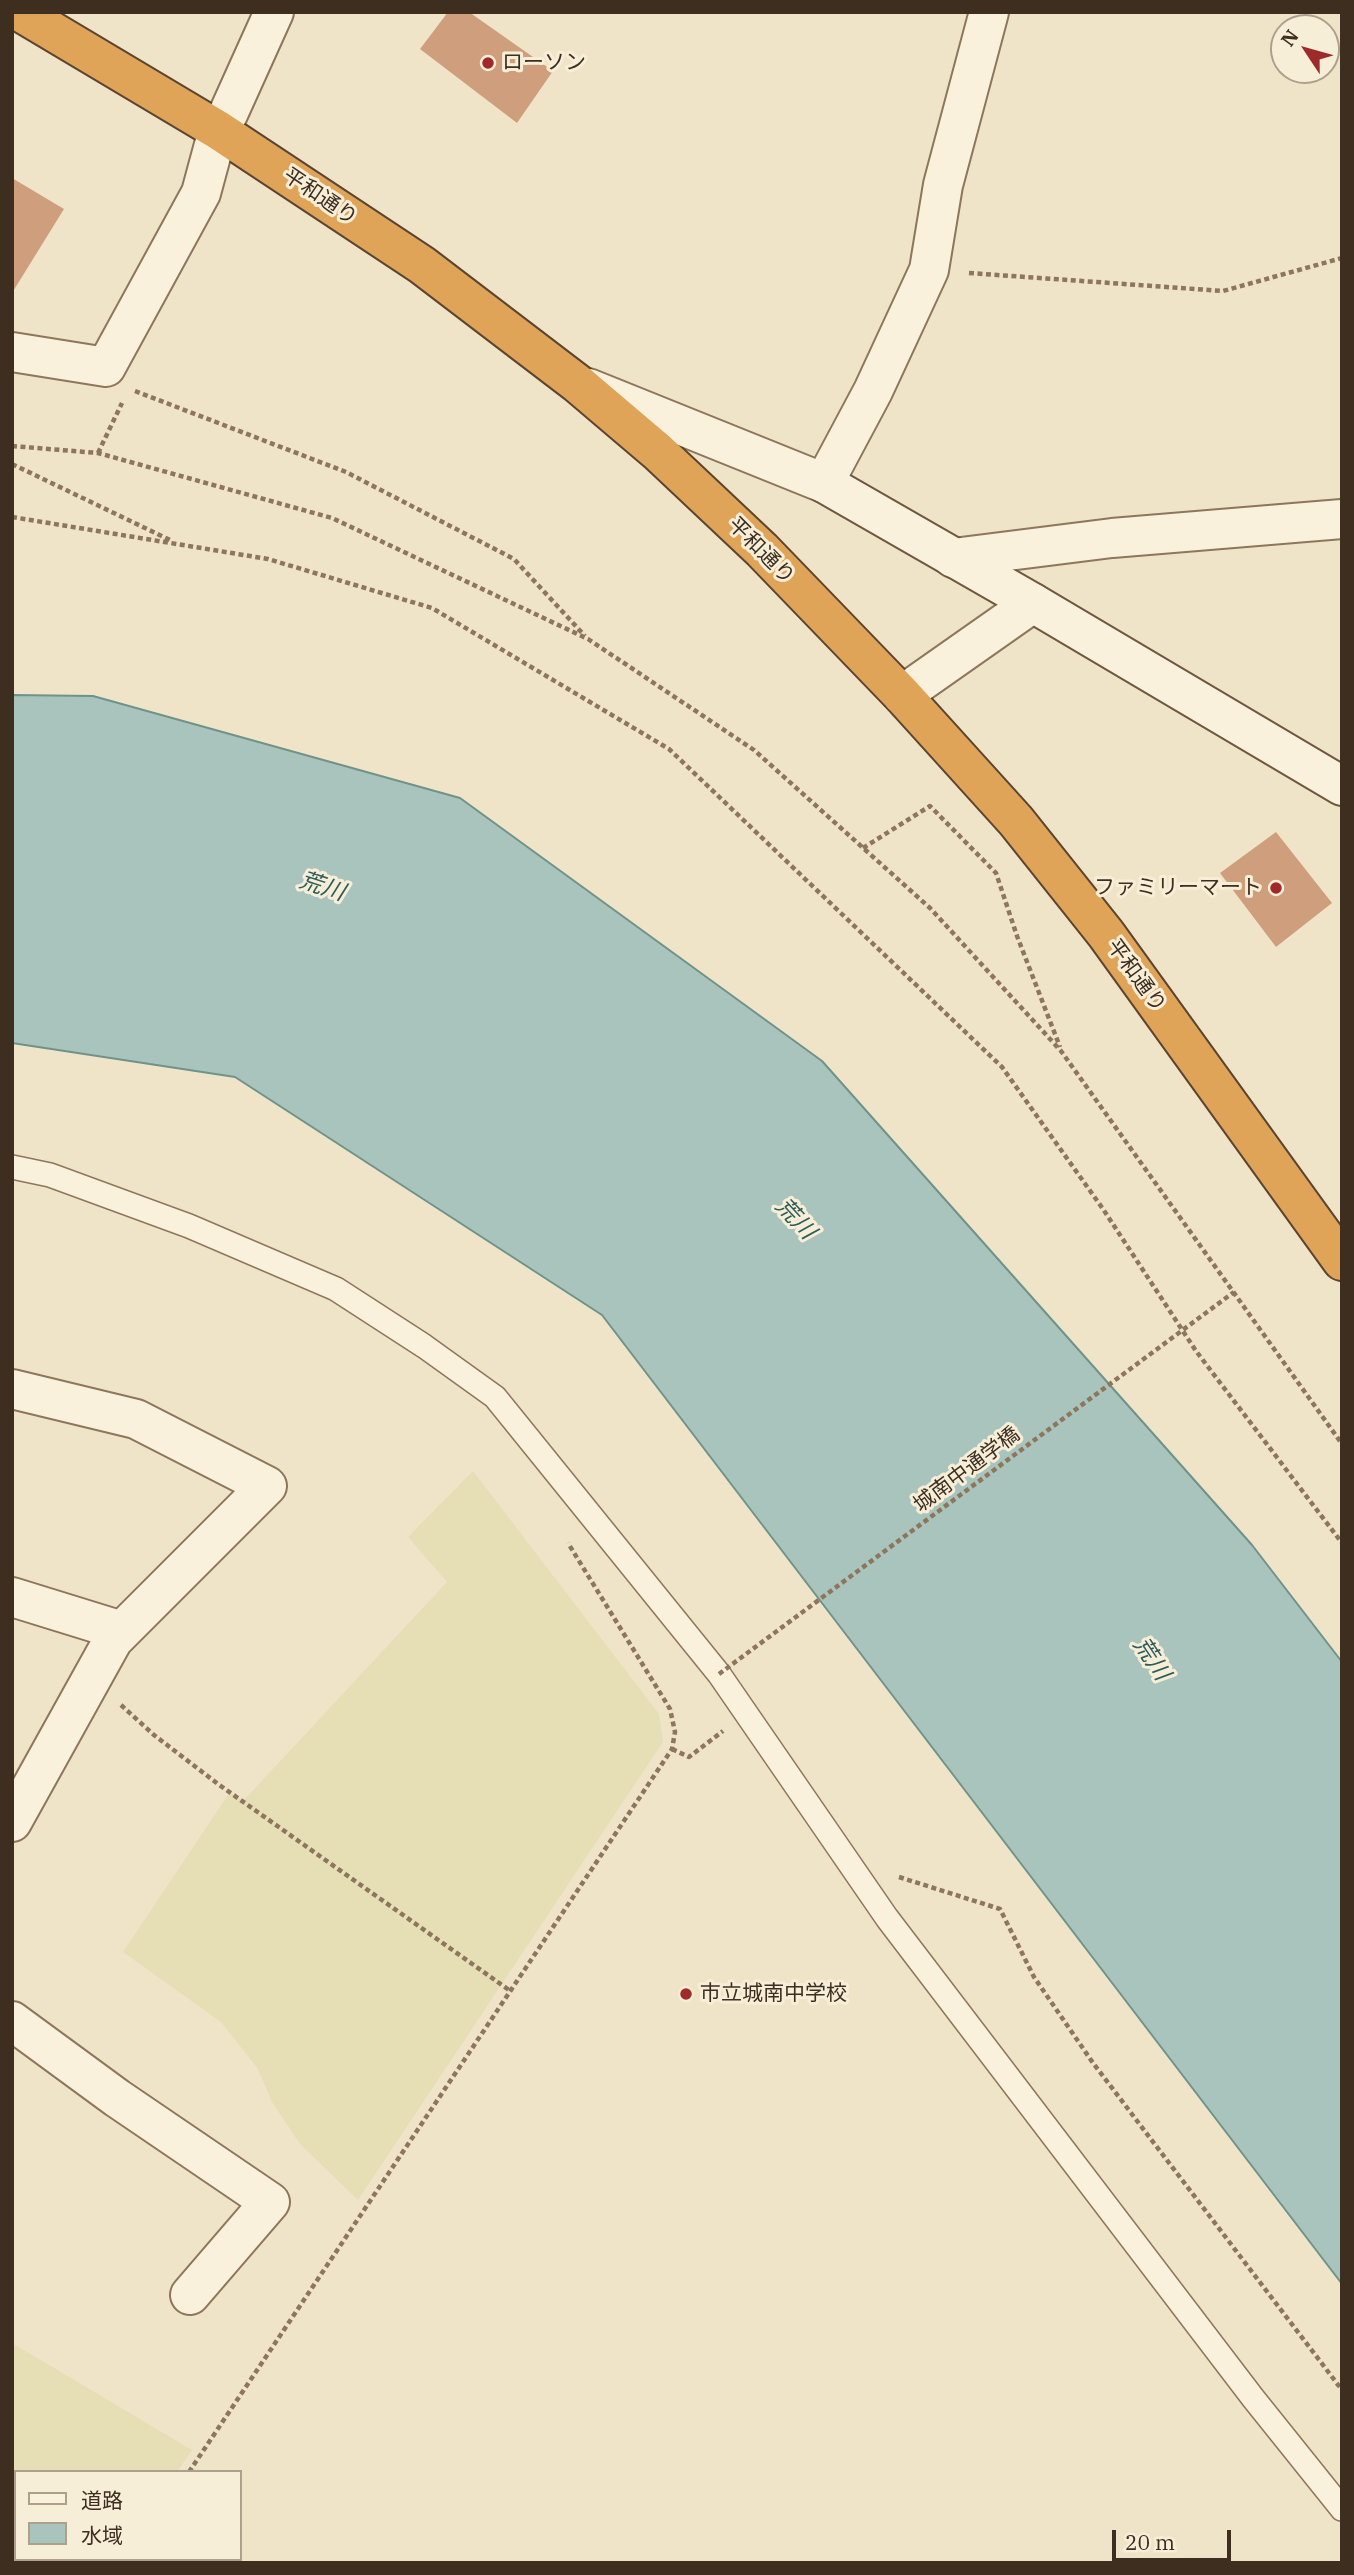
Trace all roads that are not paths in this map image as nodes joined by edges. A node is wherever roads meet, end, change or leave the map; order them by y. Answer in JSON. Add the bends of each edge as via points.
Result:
{"nodes":[{"id":1,"x":20,"y":12,"type":"edge"},
{"id":2,"x":274,"y":12,"type":"edge"},
{"id":3,"x":989,"y":12,"type":"edge"},
{"id":4,"x":219,"y":130,"type":"junction"},
{"id":5,"x":12,"y":352,"type":"edge"},
{"id":6,"x":578,"y":384,"type":"junction"},
{"id":7,"x":824,"y":483,"type":"junction"},
{"id":8,"x":1342,"y":519,"type":"edge"},
{"id":9,"x":953,"y":558,"type":"junction"},
{"id":10,"x":1034,"y":603,"type":"junction"},
{"id":11,"x":902,"y":695,"type":"junction"},
{"id":12,"x":1342,"y":786,"type":"edge"},
{"id":13,"x":12,"y":1167,"type":"edge"},
{"id":14,"x":1342,"y":1261,"type":"edge"},
{"id":15,"x":12,"y":1389,"type":"edge"},
{"id":16,"x":12,"y":1597,"type":"edge"},
{"id":17,"x":122,"y":1631,"type":"junction"},
{"id":18,"x":18,"y":1801,"type":"edge"},
{"id":19,"x":12,"y":2021,"type":"edge"},
{"id":20,"x":190,"y":2295,"type":"dead end"},
{"id":21,"x":1342,"y":2510,"type":"edge"}],
"edges":[{"from":1,"to":4,"type":"highway","name":"平和通り"},
{"from":2,"to":4,"type":"street"},
{"from":3,"to":7,"type":"street","via":[[943,185],[929,270]]},
{"from":4,"to":5,"type":"street","via":[[201,193],[120,374],[106,367]]},
{"from":4,"to":6,"type":"highway","name":"平和通り","via":[[422,265]]},
{"from":6,"to":7,"type":"street"},
{"from":6,"to":11,"type":"highway","name":"平和通り","via":[[762,550]]},
{"from":7,"to":9,"type":"street"},
{"from":8,"to":9,"type":"street","via":[[1112,538]]},
{"from":9,"to":10,"type":"street"},
{"from":10,"to":11,"type":"street"},
{"from":10,"to":12,"type":"street"},
{"from":11,"to":14,"type":"highway","name":"平和通り","via":[[1016,821],[1106,934]]},
{"from":13,"to":21,"type":"lane","via":[[50,1175],[189,1226],[336,1289],[495,1397],[719,1674],[845,1859]]},
{"from":15,"to":17,"type":"street","via":[[136,1419],[267,1486]]},
{"from":16,"to":17,"type":"street"},
{"from":17,"to":18,"type":"street"},
{"from":19,"to":20,"type":"street","via":[[270,2202]]}]}
